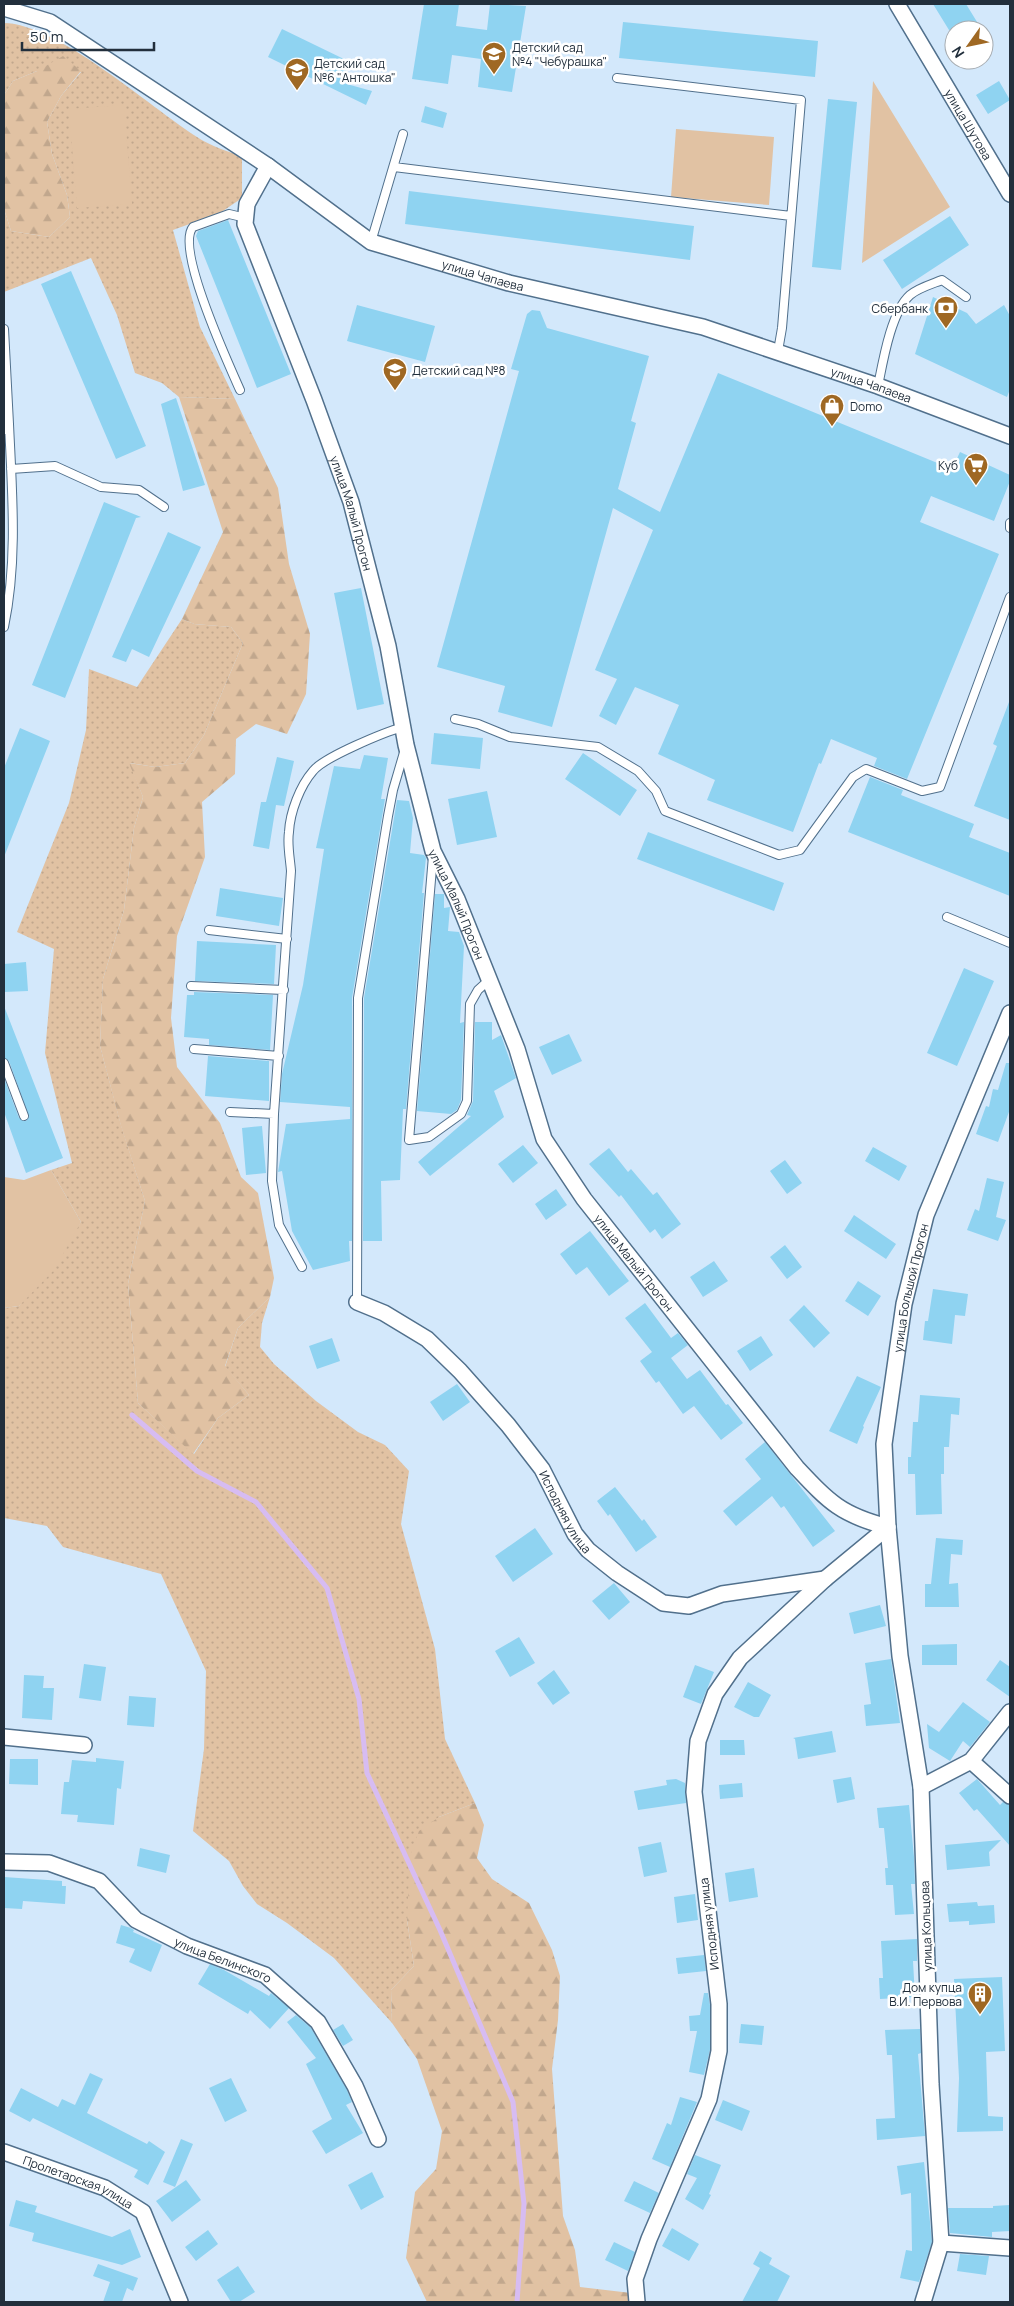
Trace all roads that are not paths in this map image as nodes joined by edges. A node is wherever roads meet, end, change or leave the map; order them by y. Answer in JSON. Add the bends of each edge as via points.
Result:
{"nodes":[{"id":1,"x":897,"y":4,"type":"edge"},
{"id":2,"x":4,"y":8,"type":"edge"},
{"id":3,"x":617,"y":78,"type":"dead end"},
{"id":4,"x":404,"y":134,"type":"dead end"},
{"id":5,"x":268,"y":166,"type":"junction"},
{"id":6,"x":394,"y":166,"type":"junction"},
{"id":7,"x":1010,"y":194,"type":"edge"},
{"id":8,"x":791,"y":216,"type":"junction"},
{"id":9,"x":246,"y":218,"type":"junction"},
{"id":10,"x":371,"y":242,"type":"junction"},
{"id":11,"x":966,"y":296,"type":"dead end"},
{"id":12,"x":4,"y":329,"type":"edge"},
{"id":13,"x":778,"y":351,"type":"junction"},
{"id":14,"x":878,"y":386,"type":"junction"},
{"id":15,"x":240,"y":390,"type":"dead end"},
{"id":16,"x":6,"y":427,"type":"edge"},
{"id":17,"x":1010,"y":436,"type":"edge"},
{"id":18,"x":11,"y":469,"type":"junction"},
{"id":19,"x":164,"y":507,"type":"dead end"},
{"id":20,"x":1010,"y":523,"type":"edge"},
{"id":21,"x":1010,"y":528,"type":"edge"},
{"id":22,"x":1010,"y":597,"type":"edge"},
{"id":23,"x":4,"y":627,"type":"edge"},
{"id":24,"x":455,"y":719,"type":"dead end"},
{"id":25,"x":403,"y":727,"type":"junction"},
{"id":26,"x":406,"y":745,"type":"junction"},
{"id":27,"x":434,"y":851,"type":"junction"},
{"id":28,"x":947,"y":917,"type":"dead end"},
{"id":29,"x":208,"y":930,"type":"dead end"},
{"id":30,"x":287,"y":939,"type":"junction"},
{"id":31,"x":1010,"y":943,"type":"edge"},
{"id":32,"x":489,"y":980,"type":"junction"},
{"id":33,"x":191,"y":986,"type":"dead end"},
{"id":34,"x":284,"y":990,"type":"junction"},
{"id":35,"x":1010,"y":1013,"type":"edge"},
{"id":36,"x":194,"y":1049,"type":"dead end"},
{"id":37,"x":279,"y":1056,"type":"junction"},
{"id":38,"x":4,"y":1063,"type":"edge"},
{"id":39,"x":230,"y":1112,"type":"dead end"},
{"id":40,"x":274,"y":1114,"type":"junction"},
{"id":41,"x":24,"y":1116,"type":"dead end"},
{"id":42,"x":302,"y":1267,"type":"dead end"},
{"id":43,"x":357,"y":1302,"type":"joint"},
{"id":44,"x":888,"y":1527,"type":"junction"},
{"id":45,"x":894,"y":1578,"type":"joint"},
{"id":46,"x":826,"y":1579,"type":"junction"},
{"id":47,"x":1010,"y":1712,"type":"edge"},
{"id":48,"x":4,"y":1737,"type":"edge"},
{"id":49,"x":84,"y":1745,"type":"dead end"},
{"id":50,"x":970,"y":1761,"type":"junction"},
{"id":51,"x":921,"y":1787,"type":"junction"},
{"id":52,"x":1010,"y":1796,"type":"edge"},
{"id":53,"x":4,"y":1862,"type":"edge"},
{"id":54,"x":378,"y":2139,"type":"dead end"},
{"id":55,"x":4,"y":2152,"type":"edge"},
{"id":56,"x":941,"y":2244,"type":"junction"},
{"id":57,"x":1010,"y":2248,"type":"edge"},
{"id":58,"x":180,"y":2302,"type":"edge"},
{"id":59,"x":636,"y":2302,"type":"edge"},
{"id":60,"x":923,"y":2302,"type":"edge"}],
"edges":[{"from":1,"to":7,"type":"street","name":"улица Шутова"},
{"from":2,"to":5,"type":"street","name":"улица Чапаева","via":[[50,22]]},
{"from":3,"to":8,"type":"lane","via":[[801,100]]},
{"from":4,"to":6,"type":"lane"},
{"from":5,"to":9,"type":"street","name":"улица Малый Прогон","via":[[247,204]]},
{"from":5,"to":10,"type":"street","name":"улица Чапаева"},
{"from":6,"to":8,"type":"lane"},
{"from":6,"to":10,"type":"lane"},
{"from":8,"to":13,"type":"lane"},
{"from":9,"to":15,"type":"lane","via":[[229,214],[193,227],[188,248],[208,317]]},
{"from":9,"to":25,"type":"street","name":"улица Малый Прогон","via":[[245,224],[351,502],[388,646]]},
{"from":10,"to":13,"type":"street","name":"улица Чапаева","via":[[509,283],[703,327]]},
{"from":11,"to":14,"type":"lane","via":[[942,280],[910,294],[888,339]]},
{"from":12,"to":16,"type":"lane"},
{"from":13,"to":14,"type":"street","name":"улица Чапаева"},
{"from":14,"to":17,"type":"street","name":"улица Чапаева"},
{"from":16,"to":18,"type":"lane"},
{"from":18,"to":19,"type":"lane","via":[[55,466],[100,488],[138,490]]},
{"from":18,"to":23,"type":"lane","via":[[10,596]]},
{"from":20,"to":21,"type":"lane"},
{"from":22,"to":24,"type":"lane","via":[[940,787],[922,792],[866,768],[853,777],[800,850],[779,855],[665,811],[656,791],[638,771],[598,747],[510,738],[478,724]]},
{"from":25,"to":26,"type":"street","name":"улица Малый Прогон"},
{"from":25,"to":30,"type":"lane","via":[[344,752],[314,770],[297,798],[288,832],[291,871]]},
{"from":26,"to":27,"type":"street","name":"улица Малый Прогон"},
{"from":26,"to":43,"type":"lane","via":[[389,807],[358,998]]},
{"from":27,"to":32,"type":"street","name":"улица Малый Прогон"},
{"from":27,"to":32,"type":"lane","via":[[409,1140],[430,1137],[461,1114],[467,1101],[470,1004]]},
{"from":28,"to":31,"type":"lane"},
{"from":29,"to":30,"type":"lane"},
{"from":30,"to":34,"type":"lane"},
{"from":32,"to":44,"type":"street","name":"улица Малый Прогон","via":[[517,1049],[544,1139],[584,1199],[797,1468],[829,1502],[860,1520]]},
{"from":33,"to":34,"type":"lane"},
{"from":34,"to":37,"type":"lane"},
{"from":35,"to":44,"type":"street","name":"улица Большой Прогон","via":[[926,1215],[904,1304],[884,1444]]},
{"from":36,"to":37,"type":"lane"},
{"from":37,"to":40,"type":"lane"},
{"from":38,"to":41,"type":"lane"},
{"from":39,"to":40,"type":"lane"},
{"from":40,"to":42,"type":"lane","via":[[272,1181],[279,1225]]},
{"from":43,"to":46,"type":"street","name":"Исподняя улица","via":[[384,1312],[427,1339],[460,1371],[508,1424],[542,1469],[575,1534],[588,1550],[647,1593],[663,1602],[690,1606],[722,1594]]},
{"from":44,"to":45,"type":"street","name":"улица Большой Прогон"},
{"from":44,"to":46,"type":"street","name":"Исподняя улица"},
{"from":45,"to":51,"type":"street","name":"улица Кольцова","via":[[900,1656]]},
{"from":46,"to":59,"type":"street","name":"Исподняя улица","via":[[740,1658],[715,1694],[698,1741],[694,1792],[719,2004],[719,2051],[709,2099],[635,2279]]},
{"from":47,"to":50,"type":"street"},
{"from":48,"to":49,"type":"street"},
{"from":50,"to":51,"type":"street"},
{"from":50,"to":52,"type":"street"},
{"from":51,"to":56,"type":"street","name":"улица Кольцова","via":[[931,2084]]},
{"from":53,"to":54,"type":"street","name":"улица Белинского","via":[[49,1863],[99,1881],[136,1920],[188,1946],[265,1975],[318,2022],[355,2086]]},
{"from":55,"to":58,"type":"street","name":"Пролетарская улица","via":[[105,2188],[143,2212]]},
{"from":56,"to":57,"type":"street"},
{"from":56,"to":60,"type":"street","name":"улица Кольцова"}]}
